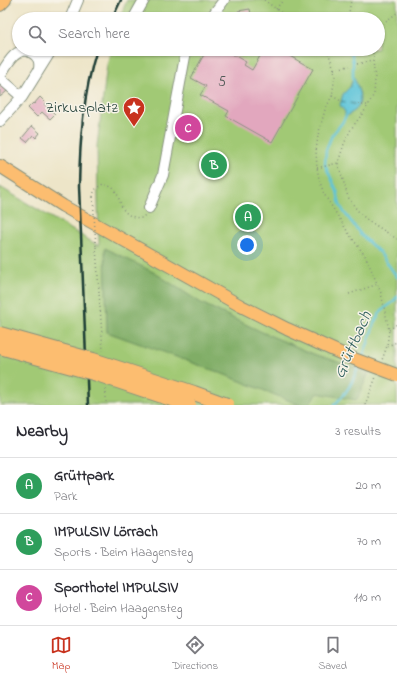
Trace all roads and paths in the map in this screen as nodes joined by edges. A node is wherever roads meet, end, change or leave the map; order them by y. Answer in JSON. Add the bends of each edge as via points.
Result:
{"nodes":[{"id":1,"x":5,"y":0,"type":"edge"},
{"id":2,"x":78,"y":0,"type":"edge"},
{"id":3,"x":144,"y":0,"type":"edge"},
{"id":4,"x":224,"y":0,"type":"edge"},
{"id":5,"x":264,"y":0,"type":"edge"},
{"id":6,"x":283,"y":0,"type":"edge"},
{"id":7,"x":351,"y":0,"type":"edge"},
{"id":8,"x":0,"y":5,"type":"edge"},
{"id":9,"x":276,"y":9,"type":"junction"},
{"id":10,"x":73,"y":12,"type":"edge"},
{"id":11,"x":137,"y":12,"type":"edge"},
{"id":12,"x":215,"y":12,"type":"edge"},
{"id":13,"x":280,"y":12,"type":"edge"},
{"id":14,"x":349,"y":12,"type":"edge"},
{"id":15,"x":397,"y":13,"type":"edge"},
{"id":16,"x":385,"y":22,"type":"edge"},
{"id":17,"x":13,"y":56,"type":"edge"},
{"id":18,"x":36,"y":56,"type":"edge"},
{"id":19,"x":47,"y":56,"type":"edge"},
{"id":20,"x":184,"y":56,"type":"edge"},
{"id":21,"x":329,"y":56,"type":"edge"},
{"id":22,"x":373,"y":56,"type":"edge"},
{"id":23,"x":373,"y":61,"type":"junction"},
{"id":24,"x":357,"y":64,"type":"dead end"},
{"id":25,"x":350,"y":66,"type":"dead end"},
{"id":26,"x":39,"y":69,"type":"junction"},
{"id":27,"x":334,"y":69,"type":"junction"},
{"id":28,"x":0,"y":77,"type":"edge"},
{"id":29,"x":332,"y":96,"type":"junction"},
{"id":30,"x":22,"y":97,"type":"junction"},
{"id":31,"x":341,"y":101,"type":"dead end"},
{"id":32,"x":358,"y":105,"type":"dead end"},
{"id":33,"x":368,"y":105,"type":"junction"},
{"id":34,"x":0,"y":121,"type":"edge"},
{"id":35,"x":338,"y":163,"type":"junction"},
{"id":36,"x":0,"y":166,"type":"edge"},
{"id":37,"x":317,"y":168,"type":"junction"},
{"id":38,"x":150,"y":208,"type":"joint"},
{"id":39,"x":397,"y":239,"type":"edge"},
{"id":40,"x":378,"y":284,"type":"junction"},
{"id":41,"x":349,"y":294,"type":"dead end"},
{"id":42,"x":397,"y":324,"type":"edge"},
{"id":43,"x":389,"y":330,"type":"junction"},
{"id":44,"x":0,"y":334,"type":"edge"},
{"id":45,"x":397,"y":342,"type":"edge"},
{"id":46,"x":0,"y":347,"type":"edge"},
{"id":47,"x":103,"y":353,"type":"dead end"},
{"id":48,"x":397,"y":375,"type":"edge"},
{"id":49,"x":105,"y":383,"type":"dead end"},
{"id":50,"x":106,"y":405,"type":"edge"},
{"id":51,"x":189,"y":405,"type":"edge"},
{"id":52,"x":227,"y":405,"type":"edge"}],
"edges":[{"from":1,"to":8,"type":"main road"},
{"from":2,"to":10,"type":"street"},
{"from":3,"to":11,"type":"street"},
{"from":4,"to":12,"type":"street"},
{"from":5,"to":9,"type":"path"},
{"from":6,"to":9,"type":"path"},
{"from":7,"to":14,"type":"path"},
{"from":9,"to":13,"type":"path"},
{"from":15,"to":16,"type":"path"},
{"from":17,"to":28,"type":"street"},
{"from":18,"to":26,"type":"street","via":[[40,61]]},
{"from":19,"to":26,"type":"street"},
{"from":20,"to":38,"type":"street","via":[[164,175]]},
{"from":21,"to":27,"type":"path"},
{"from":22,"to":23,"type":"path"},
{"from":23,"to":24,"type":"path"},
{"from":23,"to":33,"type":"path","via":[[374,94]]},
{"from":25,"to":27,"type":"path"},
{"from":26,"to":30,"type":"street"},
{"from":27,"to":29,"type":"path"},
{"from":28,"to":30,"type":"street"},
{"from":29,"to":31,"type":"path"},
{"from":29,"to":37,"type":"path","via":[[318,135]]},
{"from":30,"to":34,"type":"street"},
{"from":32,"to":33,"type":"path"},
{"from":33,"to":35,"type":"path","via":[[351,129]]},
{"from":35,"to":37,"type":"path"},
{"from":35,"to":39,"type":"path","via":[[348,197],[357,210],[366,219]]},
{"from":36,"to":48,"type":"main road","bridge":true,"via":[[70,210],[241,306],[349,357]]},
{"from":37,"to":40,"type":"path","via":[[324,194],[366,257]]},
{"from":38,"to":47,"type":"path","bridge":true,"via":[[142,218],[135,217],[122,209],[111,186],[103,184],[93,192]]},
{"from":40,"to":41,"type":"path"},
{"from":40,"to":43,"type":"path"},
{"from":42,"to":43,"type":"path"},
{"from":43,"to":45,"type":"path","via":[[387,346]]},
{"from":44,"to":52,"type":"highway","bridge":true,"via":[[93,360]]},
{"from":46,"to":51,"type":"highway","bridge":true,"via":[[97,374]]},
{"from":49,"to":50,"type":"path"}]}
